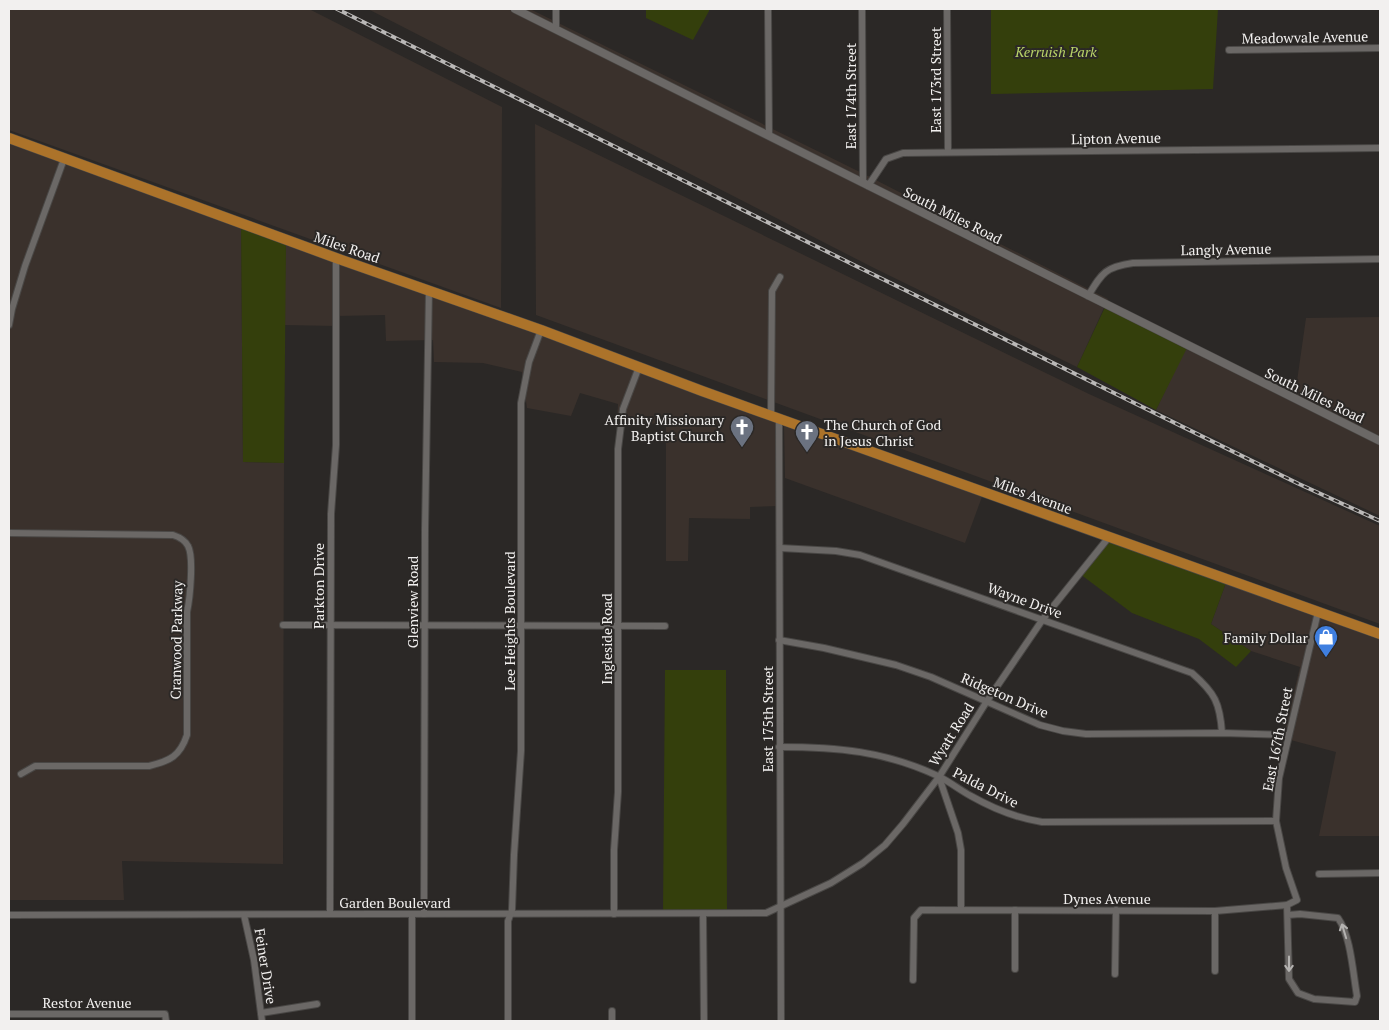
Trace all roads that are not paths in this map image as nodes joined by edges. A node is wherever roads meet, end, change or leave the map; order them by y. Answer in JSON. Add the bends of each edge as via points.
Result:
{"nodes":[{"id":1,"x":515,"y":9,"type":"edge"},
{"id":2,"x":556,"y":9,"type":"edge"},
{"id":3,"x":768,"y":9,"type":"edge"},
{"id":4,"x":862,"y":9,"type":"edge"},
{"id":5,"x":947,"y":9,"type":"edge"},
{"id":6,"x":556,"y":30,"type":"junction"},
{"id":7,"x":1380,"y":48,"type":"edge"},
{"id":8,"x":1229,"y":50,"type":"dead end"},
{"id":9,"x":768,"y":135,"type":"junction"},
{"id":10,"x":9,"y":138,"type":"edge"},
{"id":11,"x":1380,"y":148,"type":"edge"},
{"id":12,"x":948,"y":152,"type":"junction"},
{"id":13,"x":64,"y":159,"type":"junction"},
{"id":14,"x":865,"y":184,"type":"junction"},
{"id":15,"x":336,"y":258,"type":"junction"},
{"id":16,"x":1380,"y":259,"type":"edge"},
{"id":17,"x":780,"y":277,"type":"dead end"},
{"id":18,"x":429,"y":290,"type":"junction"},
{"id":19,"x":1088,"y":296,"type":"junction"},
{"id":20,"x":9,"y":325,"type":"edge"},
{"id":21,"x":541,"y":330,"type":"junction"},
{"id":22,"x":639,"y":367,"type":"junction"},
{"id":23,"x":677,"y":381,"type":"joint"},
{"id":24,"x":775,"y":416,"type":"junction"},
{"id":25,"x":1380,"y":441,"type":"edge"},
{"id":26,"x":9,"y":533,"type":"edge"},
{"id":27,"x":1109,"y":537,"type":"junction"},
{"id":28,"x":780,"y":548,"type":"junction"},
{"id":29,"x":1318,"y":612,"type":"junction"},
{"id":30,"x":1043,"y":619,"type":"junction"},
{"id":31,"x":283,"y":625,"type":"dead end"},
{"id":32,"x":331,"y":625,"type":"junction"},
{"id":33,"x":425,"y":625,"type":"junction"},
{"id":34,"x":521,"y":625,"type":"junction"},
{"id":35,"x":618,"y":626,"type":"junction"},
{"id":36,"x":665,"y":626,"type":"dead end"},
{"id":37,"x":1380,"y":634,"type":"edge"},
{"id":38,"x":779,"y":640,"type":"junction"},
{"id":39,"x":987,"y":701,"type":"junction"},
{"id":40,"x":1222,"y":733,"type":"junction"},
{"id":41,"x":1288,"y":735,"type":"junction"},
{"id":42,"x":779,"y":747,"type":"junction"},
{"id":43,"x":21,"y":774,"type":"dead end"},
{"id":44,"x":939,"y":777,"type":"junction"},
{"id":45,"x":1276,"y":821,"type":"junction"},
{"id":46,"x":1380,"y":873,"type":"edge"},
{"id":47,"x":1319,"y":874,"type":"dead end"},
{"id":48,"x":1297,"y":900,"type":"joint"},
{"id":49,"x":1287,"y":905,"type":"junction"},
{"id":50,"x":780,"y":906,"type":"junction"},
{"id":51,"x":961,"y":910,"type":"junction"},
{"id":52,"x":1015,"y":910,"type":"junction"},
{"id":53,"x":1116,"y":910,"type":"junction"},
{"id":54,"x":1215,"y":911,"type":"junction"},
{"id":55,"x":330,"y":914,"type":"junction"},
{"id":56,"x":412,"y":914,"type":"junction"},
{"id":57,"x":424,"y":914,"type":"junction"},
{"id":58,"x":614,"y":914,"type":"junction"},
{"id":59,"x":704,"y":914,"type":"junction"},
{"id":60,"x":9,"y":915,"type":"edge"},
{"id":61,"x":244,"y":915,"type":"junction"},
{"id":62,"x":511,"y":915,"type":"junction"},
{"id":63,"x":1288,"y":915,"type":"junction"},
{"id":64,"x":1015,"y":969,"type":"dead end"},
{"id":65,"x":1215,"y":972,"type":"dead end"},
{"id":66,"x":1116,"y":974,"type":"dead end"},
{"id":67,"x":913,"y":980,"type":"dead end"},
{"id":68,"x":317,"y":1004,"type":"dead end"},
{"id":69,"x":612,"y":1011,"type":"dead end"},
{"id":70,"x":261,"y":1013,"type":"junction"},
{"id":71,"x":9,"y":1014,"type":"edge"},
{"id":72,"x":80,"y":1018,"type":"edge"},
{"id":73,"x":165,"y":1018,"type":"edge"},
{"id":74,"x":262,"y":1021,"type":"edge"},
{"id":75,"x":412,"y":1021,"type":"edge"},
{"id":76,"x":508,"y":1021,"type":"edge"},
{"id":77,"x":612,"y":1021,"type":"edge"},
{"id":78,"x":704,"y":1021,"type":"edge"},
{"id":79,"x":781,"y":1021,"type":"edge"}],
"edges":[{"from":1,"to":6,"type":"street","name":"South Miles Road"},
{"from":2,"to":6,"type":"street"},
{"from":3,"to":9,"type":"street"},
{"from":4,"to":14,"type":"street","name":"East 174th Street"},
{"from":5,"to":12,"type":"street","name":"East 173rd Street"},
{"from":6,"to":9,"type":"street","name":"South Miles Road"},
{"from":7,"to":8,"type":"street","name":"Meadowvale Avenue"},
{"from":9,"to":14,"type":"street","name":"South Miles Road"},
{"from":10,"to":13,"type":"main road","name":"Miles Road"},
{"from":11,"to":12,"type":"street","name":"Lipton Avenue"},
{"from":12,"to":14,"type":"street","name":"Lipton Avenue","via":[[903,153],[886,159]]},
{"from":13,"to":15,"type":"main road","name":"Miles Road"},
{"from":13,"to":20,"type":"street","via":[[25,266]]},
{"from":14,"to":19,"type":"street","name":"South Miles Road"},
{"from":15,"to":18,"type":"main road","name":"Miles Road"},
{"from":15,"to":32,"type":"street","name":"Parkton Drive","via":[[336,445],[331,514]]},
{"from":16,"to":19,"type":"street","name":"Langly Avenue","via":[[1118,265],[1101,274]]},
{"from":17,"to":24,"type":"street","name":"East 175th Street","via":[[772,291]]},
{"from":18,"to":21,"type":"main road","name":"Miles Road"},
{"from":18,"to":33,"type":"street","name":"Glenview Road"},
{"from":19,"to":25,"type":"street","name":"South Miles Road"},
{"from":21,"to":22,"type":"main road","name":"Miles Road"},
{"from":21,"to":34,"type":"street","name":"Lee Heights Boulevard","via":[[529,362],[522,404]]},
{"from":22,"to":23,"type":"main road","name":"Miles Road"},
{"from":22,"to":35,"type":"street","name":"Ingleside Road","via":[[623,409],[618,449]]},
{"from":23,"to":24,"type":"main road","name":"Miles Avenue"},
{"from":24,"to":27,"type":"main road","name":"Miles Avenue"},
{"from":24,"to":28,"type":"street","name":"East 175th Street"},
{"from":26,"to":43,"type":"street","name":"Cranwood Parkway","via":[[173,535],[184,540],[191,556],[187,612],[187,735],[183,748],[163,763],[149,766],[35,766]]},
{"from":27,"to":29,"type":"main road","name":"Miles Avenue"},
{"from":27,"to":30,"type":"street","name":"Wyatt Road"},
{"from":28,"to":30,"type":"street","name":"Wayne Drive","via":[[836,550],[860,555]]},
{"from":28,"to":38,"type":"street","name":"East 175th Street"},
{"from":29,"to":37,"type":"main road","name":"Miles Avenue"},
{"from":29,"to":41,"type":"street","name":"East 167th Street"},
{"from":30,"to":39,"type":"street","name":"Wyatt Road"},
{"from":30,"to":40,"type":"street","name":"Wayne Drive","via":[[1192,673],[1215,697],[1221,712]]},
{"from":31,"to":32,"type":"street"},
{"from":32,"to":33,"type":"street"},
{"from":32,"to":55,"type":"street","name":"Parkton Drive"},
{"from":33,"to":34,"type":"street"},
{"from":33,"to":57,"type":"street","name":"Glenview Road"},
{"from":34,"to":35,"type":"street"},
{"from":34,"to":62,"type":"street","name":"Lee Heights Boulevard","via":[[521,752]]},
{"from":35,"to":36,"type":"street"},
{"from":35,"to":58,"type":"street","name":"Ingleside Road"},
{"from":38,"to":39,"type":"street","name":"Ridgeton Drive","via":[[896,664]]},
{"from":38,"to":42,"type":"street","name":"East 175th Street"},
{"from":39,"to":40,"type":"street","name":"Ridgeton Drive","via":[[1040,725],[1071,732]]},
{"from":39,"to":44,"type":"street","name":"Wyatt Road"},
{"from":40,"to":41,"type":"street","name":"Ridgeton Drive"},
{"from":41,"to":45,"type":"street","name":"East 167th Street","via":[[1279,778]]},
{"from":42,"to":44,"type":"street","name":"Palda Drive","via":[[853,750],[884,756]]},
{"from":42,"to":50,"type":"street","name":"East 175th Street"},
{"from":44,"to":45,"type":"street","name":"Palda Drive","via":[[1000,810],[1042,822]]},
{"from":44,"to":50,"type":"street","name":"Wyatt Road","via":[[885,845],[831,883]]},
{"from":44,"to":51,"type":"street","via":[[961,850]]},
{"from":45,"to":48,"type":"street","name":"East 167th Street"},
{"from":46,"to":47,"type":"street"},
{"from":48,"to":49,"type":"street","name":"Dynes Avenue"},
{"from":49,"to":54,"type":"street","name":"Dynes Avenue"},
{"from":49,"to":63,"type":"street"},
{"from":50,"to":59,"type":"street","name":"Garden Boulevard","via":[[766,913]]},
{"from":50,"to":79,"type":"street","name":"East 175th Street"},
{"from":51,"to":52,"type":"street","name":"Dynes Avenue"},
{"from":51,"to":67,"type":"street","name":"Dynes Avenue","via":[[921,910],[914,918]]},
{"from":52,"to":53,"type":"street","name":"Dynes Avenue"},
{"from":52,"to":64,"type":"street"},
{"from":53,"to":54,"type":"street","name":"Dynes Avenue"},
{"from":53,"to":66,"type":"street"},
{"from":54,"to":65,"type":"street"},
{"from":55,"to":56,"type":"street","name":"Garden Boulevard"},
{"from":55,"to":61,"type":"street","name":"Garden Boulevard"},
{"from":56,"to":57,"type":"street","name":"Garden Boulevard"},
{"from":56,"to":75,"type":"street"},
{"from":57,"to":62,"type":"street","name":"Garden Boulevard"},
{"from":58,"to":59,"type":"street","name":"Garden Boulevard"},
{"from":58,"to":62,"type":"street","name":"Garden Boulevard"},
{"from":59,"to":78,"type":"street"},
{"from":60,"to":61,"type":"street","name":"Garden Boulevard"},
{"from":61,"to":70,"type":"street","name":"Feiner Drive"},
{"from":62,"to":76,"type":"street","name":"Lee Heights Boulevard","via":[[508,921]]},
{"from":63,"to":63,"type":"street","one_way":true,"via":[[1289,979],[1298,993],[1314,999],[1355,1002],[1357,996],[1343,925],[1338,918]]},
{"from":68,"to":70,"type":"street"},
{"from":69,"to":77,"type":"street"},
{"from":70,"to":74,"type":"street","name":"Feiner Drive"},
{"from":71,"to":72,"type":"street","name":"Restor Avenue"},
{"from":72,"to":73,"type":"street","name":"Restor Avenue"}]}
